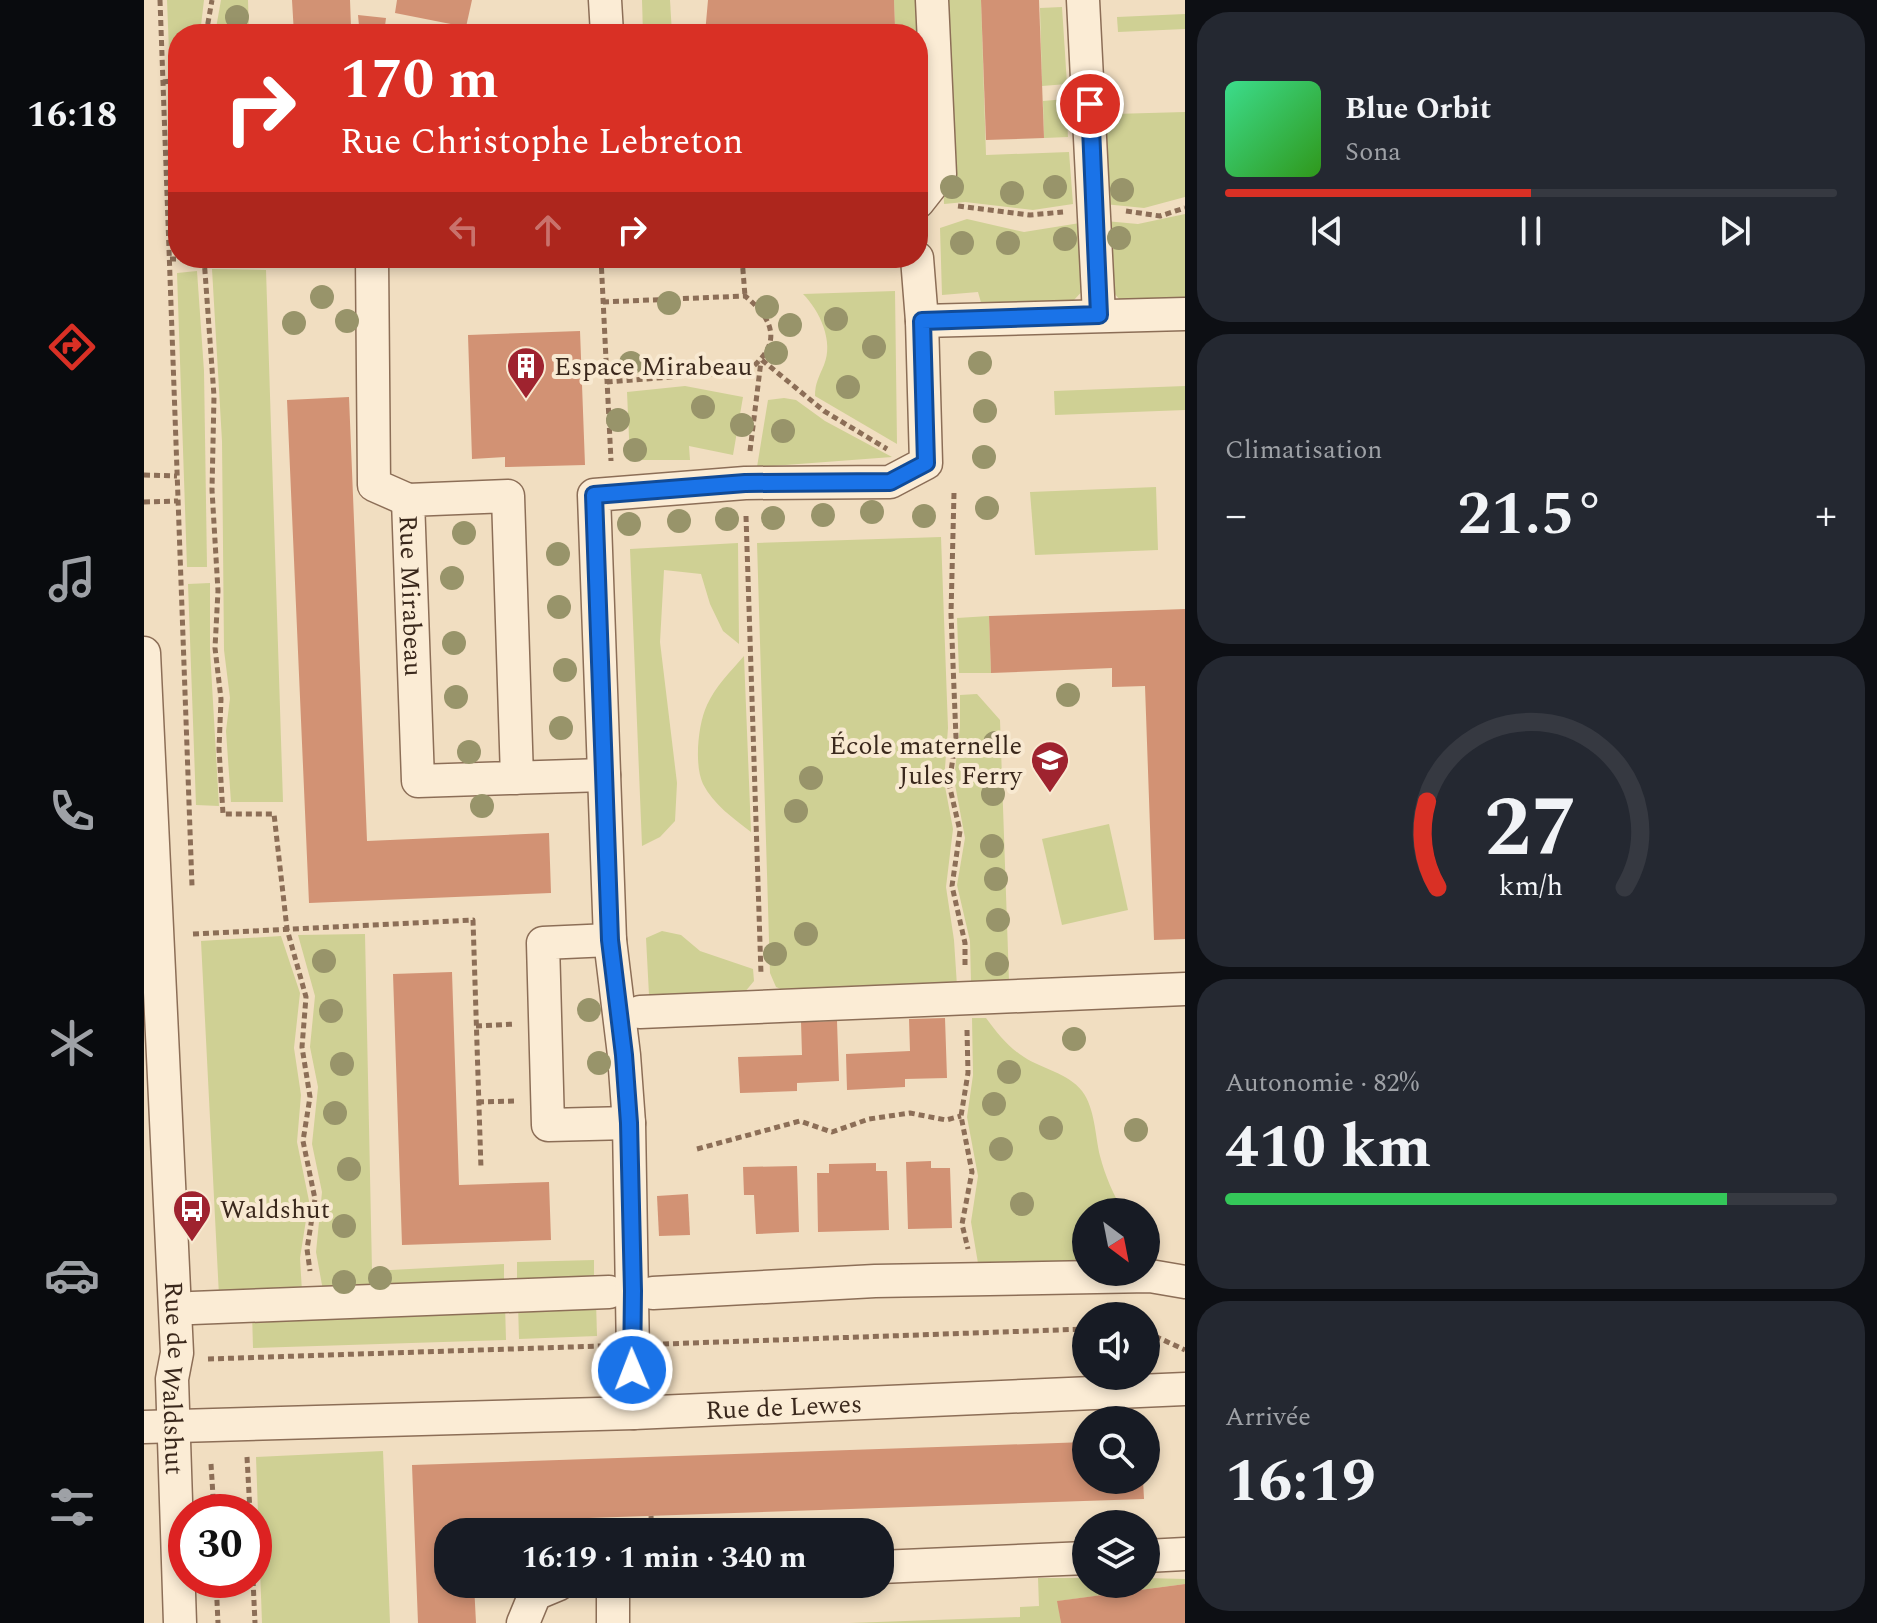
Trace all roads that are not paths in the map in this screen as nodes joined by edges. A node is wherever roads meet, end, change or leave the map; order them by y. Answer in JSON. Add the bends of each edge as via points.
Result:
{"nodes":[{"id":1,"x":605,"y":0,"type":"edge"},
{"id":2,"x":932,"y":0,"type":"edge"},
{"id":3,"x":1083,"y":0,"type":"edge"},
{"id":4,"x":606,"y":24,"type":"edge"},
{"id":5,"x":933,"y":205,"type":"edge"},
{"id":6,"x":372,"y":268,"type":"edge"},
{"id":7,"x":918,"y":268,"type":"edge"},
{"id":8,"x":1185,"y":314,"type":"edge"},
{"id":9,"x":1099,"y":315,"type":"junction"},
{"id":10,"x":922,"y":321,"type":"junction"},
{"id":11,"x":408,"y":500,"type":"junction"},
{"id":12,"x":144,"y":653,"type":"edge"},
{"id":13,"x":604,"y":775,"type":"junction"},
{"id":14,"x":517,"y":778,"type":"junction"},
{"id":15,"x":610,"y":940,"type":"junction"},
{"id":16,"x":1185,"y":989,"type":"edge"},
{"id":17,"x":640,"y":1012,"type":"dead end"},
{"id":18,"x":629,"y":1123,"type":"junction"},
{"id":19,"x":1185,"y":1282,"type":"edge"},
{"id":20,"x":609,"y":1292,"type":"dead end"},
{"id":21,"x":653,"y":1293,"type":"dead end"},
{"id":22,"x":199,"y":1308,"type":"road end"},
{"id":23,"x":1185,"y":1389,"type":"edge"},
{"id":24,"x":634,"y":1413,"type":"junction"},
{"id":25,"x":159,"y":1426,"type":"edge"},
{"id":26,"x":1185,"y":1554,"type":"edge"},
{"id":27,"x":1160,"y":1555,"type":"edge"},
{"id":28,"x":1072,"y":1559,"type":"edge"},
{"id":29,"x":894,"y":1566,"type":"edge"},
{"id":30,"x":533,"y":1598,"type":"edge"},
{"id":31,"x":613,"y":1598,"type":"edge"},
{"id":32,"x":180,"y":1623,"type":"edge"},
{"id":33,"x":523,"y":1623,"type":"edge"},
{"id":34,"x":613,"y":1623,"type":"edge"}],
"edges":[{"from":1,"to":4,"type":"street"},
{"from":2,"to":5,"type":"street","via":[[940,174]]},
{"from":3,"to":9,"type":"street"},
{"from":6,"to":11,"type":"street","via":[[374,485]]},
{"from":7,"to":10,"type":"street"},
{"from":8,"to":9,"type":"street"},
{"from":9,"to":10,"type":"street"},
{"from":10,"to":13,"type":"street","via":[[926,463],[890,482],[747,471],[594,495]]},
{"from":11,"to":14,"type":"street","name":"Rue Mirabeau","via":[[418,781]]},
{"from":11,"to":14,"type":"street","name":"Rue Mirabeau","via":[[508,496]]},
{"from":12,"to":25,"type":"street","name":"Rue de Waldshut","via":[[177,1353]]},
{"from":13,"to":14,"type":"street","name":"Rue Mirabeau"},
{"from":13,"to":15,"type":"street"},
{"from":15,"to":18,"type":"street"},
{"from":15,"to":18,"type":"street","via":[[543,943],[548,1125]]},
{"from":16,"to":17,"type":"street"},
{"from":18,"to":24,"type":"street"},
{"from":19,"to":21,"type":"street","via":[[1150,1276],[875,1281]]},
{"from":20,"to":22,"type":"street"},
{"from":23,"to":24,"type":"street","name":"Rue de Lewes"},
{"from":24,"to":25,"type":"street","name":"Rue de Lewes"},
{"from":25,"to":32,"type":"street","name":"Rue de Waldshut"},
{"from":26,"to":27,"type":"street"},
{"from":28,"to":29,"type":"street"},
{"from":30,"to":33,"type":"street"},
{"from":31,"to":34,"type":"street"}]}
